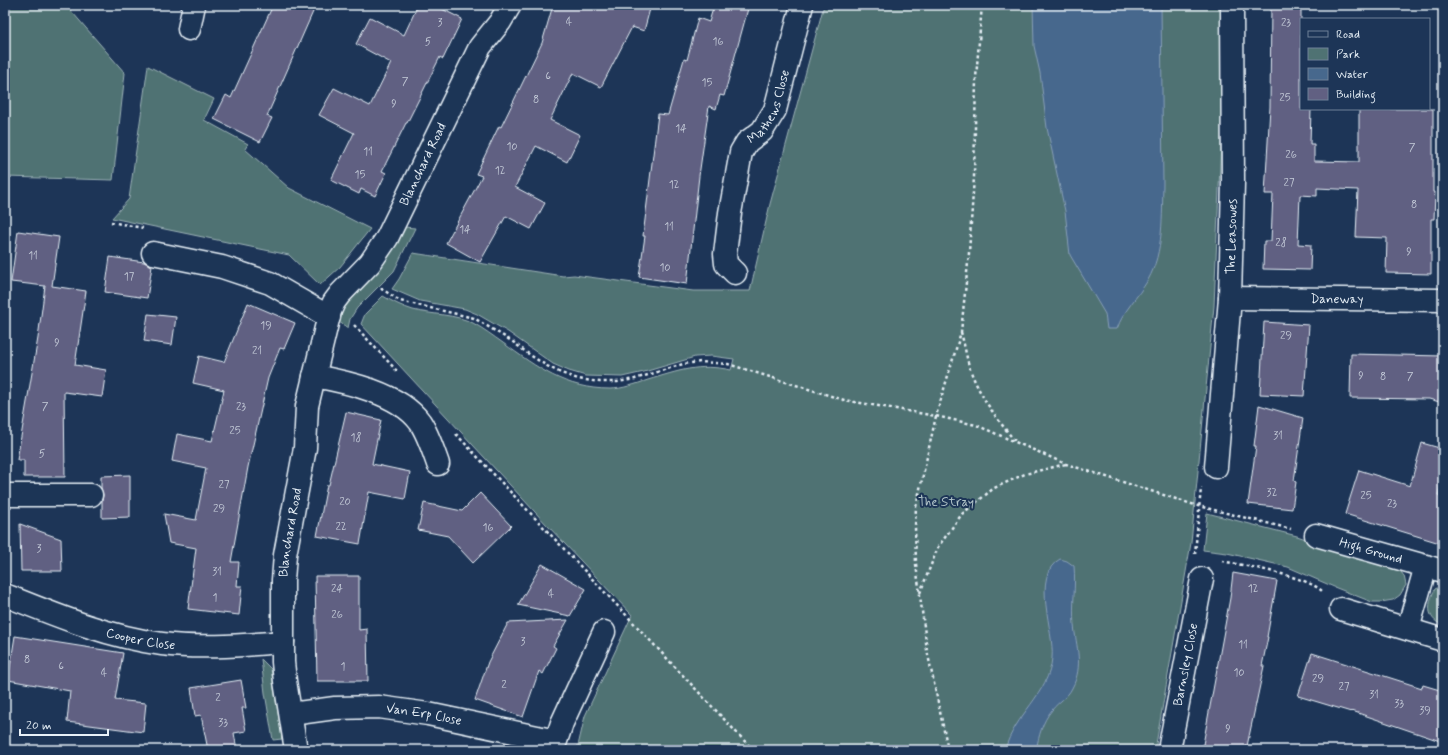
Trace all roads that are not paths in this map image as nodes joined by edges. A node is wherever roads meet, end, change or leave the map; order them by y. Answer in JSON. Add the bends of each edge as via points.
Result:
{"nodes":[{"id":1,"x":194,"y":5,"type":"edge"},
{"id":2,"x":510,"y":5,"type":"edge"},
{"id":3,"x":802,"y":5,"type":"edge"},
{"id":4,"x":1232,"y":5,"type":"edge"},
{"id":5,"x":189,"y":29,"type":"dead end"},
{"id":6,"x":153,"y":253,"type":"dead end"},
{"id":7,"x":735,"y":273,"type":"dead end"},
{"id":8,"x":1230,"y":298,"type":"junction"},
{"id":9,"x":1443,"y":300,"type":"edge"},
{"id":10,"x":329,"y":317,"type":"junction"},
{"id":11,"x":314,"y":376,"type":"junction"},
{"id":12,"x":438,"y":464,"type":"dead end"},
{"id":13,"x":1216,"y":467,"type":"road end"},
{"id":14,"x":5,"y":495,"type":"edge"},
{"id":15,"x":91,"y":495,"type":"dead end"},
{"id":16,"x":1316,"y":535,"type":"road end"},
{"id":17,"x":1435,"y":568,"type":"edge"},
{"id":18,"x":1202,"y":579,"type":"road end"},
{"id":19,"x":5,"y":595,"type":"edge"},
{"id":20,"x":1341,"y":609,"type":"road end"},
{"id":21,"x":1408,"y":629,"type":"junction"},
{"id":22,"x":604,"y":632,"type":"dead end"},
{"id":23,"x":1443,"y":640,"type":"edge"},
{"id":24,"x":283,"y":642,"type":"junction"},
{"id":25,"x":291,"y":714,"type":"junction"},
{"id":26,"x":556,"y":746,"type":"edge"},
{"id":27,"x":296,"y":750,"type":"edge"},
{"id":28,"x":1169,"y":750,"type":"edge"}],
"edges":[{"from":1,"to":5,"type":"street"},
{"from":2,"to":10,"type":"street","name":"Blanchard Road","via":[[480,47],[387,238],[370,264],[334,302]]},
{"from":3,"to":7,"type":"street","name":"Mathews Close","via":[[775,110],[762,131],[747,142],[741,152],[725,254],[726,264]]},
{"from":4,"to":8,"type":"street","name":"The Leasowes","via":[[1233,182]]},
{"from":6,"to":10,"type":"street","via":[[222,267],[270,283]]},
{"from":8,"to":9,"type":"street","name":"Daneway"},
{"from":8,"to":13,"type":"street","name":"The Leasowes"},
{"from":10,"to":11,"type":"street","name":"Blanchard Road"},
{"from":11,"to":12,"type":"street","via":[[338,380],[389,398],[401,405],[423,427]]},
{"from":11,"to":24,"type":"street","name":"Blanchard Road","via":[[307,406],[305,448],[285,555]]},
{"from":14,"to":15,"type":"street"},
{"from":16,"to":17,"type":"street","name":"High Ground"},
{"from":17,"to":21,"type":"street","name":"High Ground"},
{"from":18,"to":28,"type":"street","name":"Barnsley Close"},
{"from":19,"to":24,"type":"street","name":"Cooper Close","via":[[102,630],[148,642],[199,646]]},
{"from":20,"to":21,"type":"street"},
{"from":21,"to":23,"type":"street"},
{"from":22,"to":26,"type":"street","name":"Van Erp Close","via":[[562,723]]},
{"from":24,"to":25,"type":"street","name":"Blanchard Road","via":[[285,681]]},
{"from":25,"to":26,"type":"street","name":"Van Erp Close","via":[[335,708],[379,707],[428,714]]},
{"from":25,"to":27,"type":"street","name":"Blanchard Road"}]}
